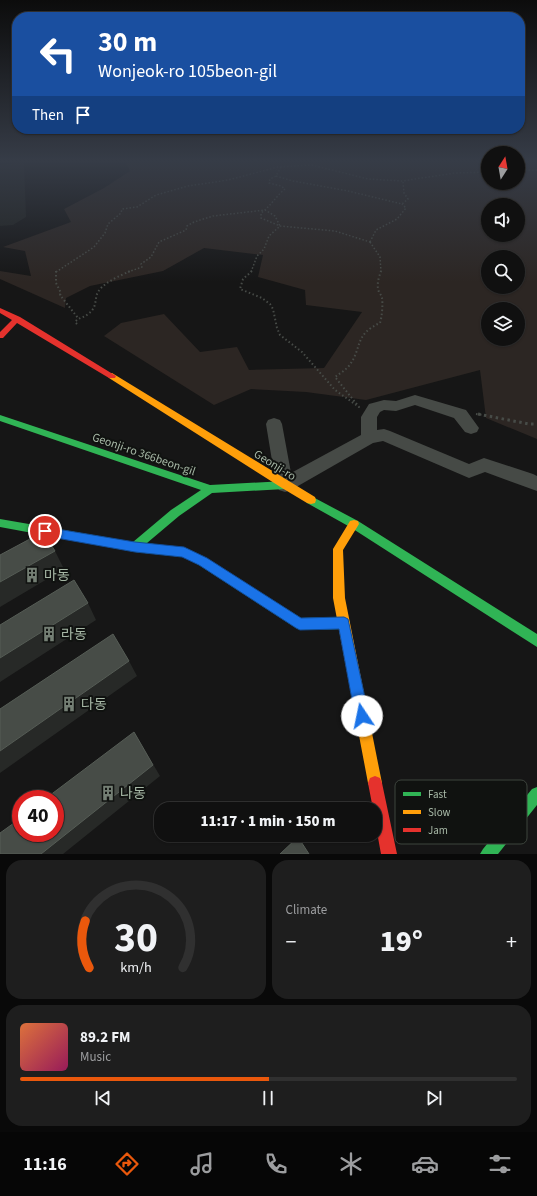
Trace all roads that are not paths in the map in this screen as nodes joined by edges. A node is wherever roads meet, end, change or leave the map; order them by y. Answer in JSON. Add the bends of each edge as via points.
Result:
{"nodes":[{"id":1,"x":0,"y":310,"type":"edge"},
{"id":2,"x":17,"y":319,"type":"junction"},
{"id":3,"x":0,"y":336,"type":"edge"},
{"id":4,"x":0,"y":418,"type":"edge"},
{"id":5,"x":472,"y":421,"type":"road end"},
{"id":6,"x":274,"y":424,"type":"dead end"},
{"id":7,"x":369,"y":438,"type":"junction"},
{"id":8,"x":536,"y":481,"type":"edge"},
{"id":9,"x":285,"y":485,"type":"junction"},
{"id":10,"x":210,"y":489,"type":"junction"},
{"id":11,"x":0,"y":523,"type":"edge"},
{"id":12,"x":354,"y":524,"type":"junction"},
{"id":13,"x":135,"y":547,"type":"junction"},
{"id":14,"x":344,"y":623,"type":"junction"},
{"id":15,"x":537,"y":641,"type":"edge"},
{"id":16,"x":537,"y":794,"type":"edge"},
{"id":17,"x":527,"y":806,"type":"edge"},
{"id":18,"x":496,"y":844,"type":"edge"},
{"id":19,"x":389,"y":854,"type":"edge"},
{"id":20,"x":488,"y":854,"type":"edge"}],
"edges":[{"from":1,"to":2,"type":"street","name":"Geonji-ro"},
{"from":2,"to":3,"type":"street"},
{"from":2,"to":9,"type":"street","name":"Geonji-ro"},
{"from":4,"to":10,"type":"street","name":"Geonji-ro 366beon-gil"},
{"from":5,"to":7,"type":"street","via":[[460,414],[415,400],[396,406],[384,405],[374,408],[369,417]]},
{"from":6,"to":9,"type":"street"},
{"from":7,"to":8,"type":"street","via":[[384,435],[468,471],[484,464]]},
{"from":7,"to":9,"type":"street"},
{"from":9,"to":10,"type":"street","name":"Geonji-ro 366beon-gil"},
{"from":9,"to":12,"type":"street","name":"Geonji-ro"},
{"from":10,"to":13,"type":"street","via":[[175,513]]},
{"from":11,"to":13,"type":"street"},
{"from":12,"to":14,"type":"street","via":[[338,549],[339,598]]},
{"from":12,"to":15,"type":"street","name":"Geonji-ro"},
{"from":13,"to":14,"type":"street","via":[[184,552],[300,624]]},
{"from":14,"to":19,"type":"street"},
{"from":16,"to":17,"type":"street"},
{"from":18,"to":20,"type":"street"}]}
